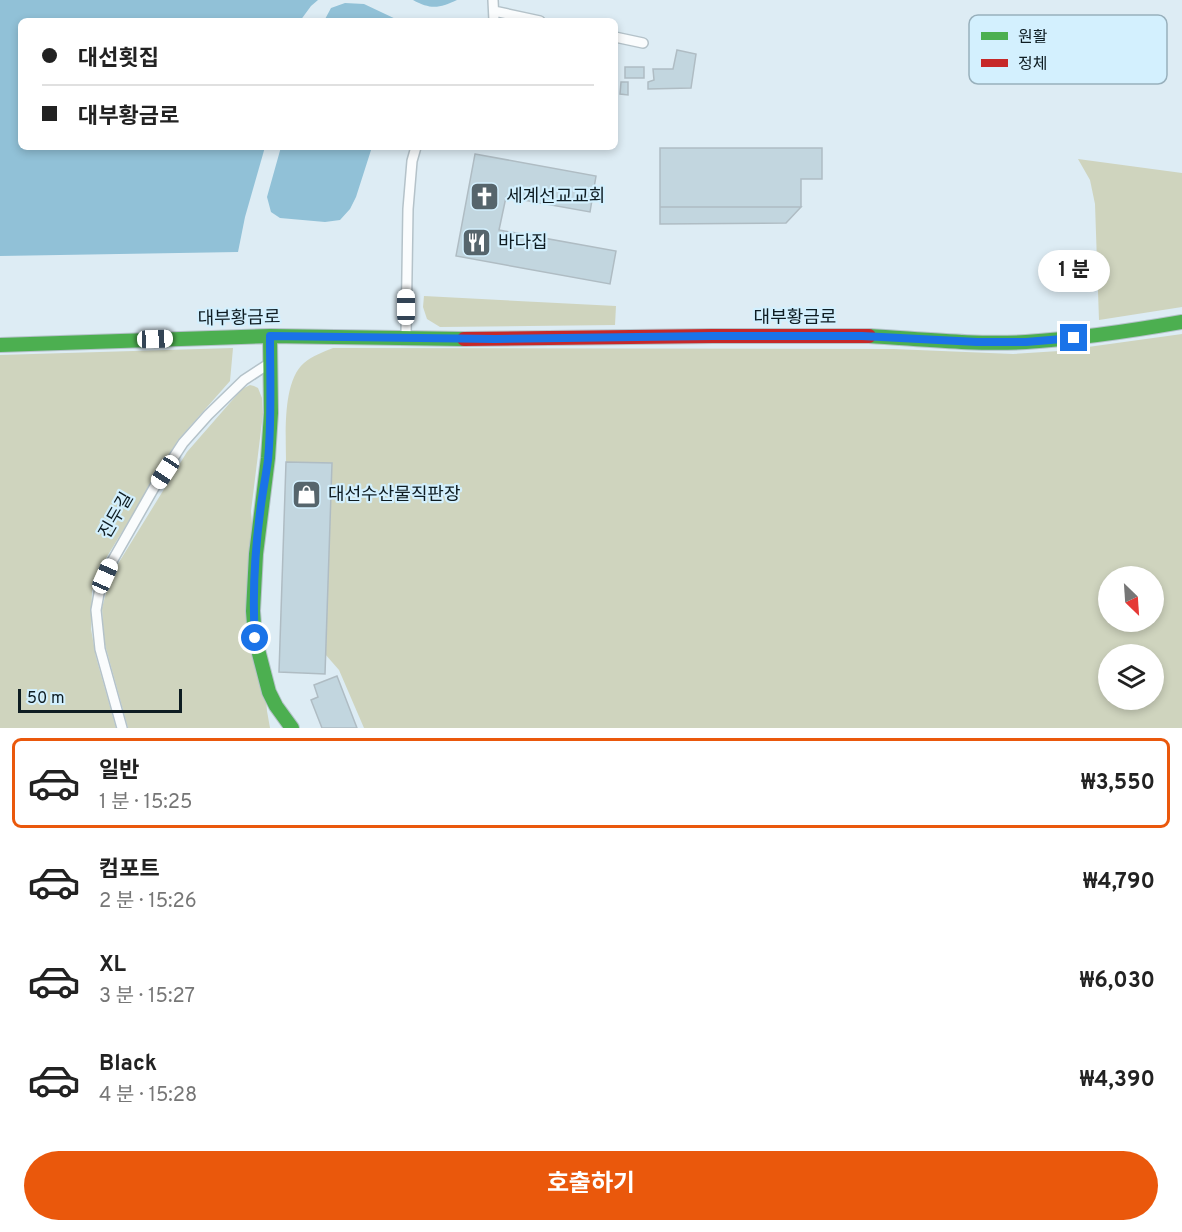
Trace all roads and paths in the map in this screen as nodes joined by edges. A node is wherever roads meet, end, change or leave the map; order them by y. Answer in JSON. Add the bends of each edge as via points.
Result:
{"nodes":[{"id":1,"x":493,"y":0,"type":"edge"},
{"id":2,"x":494,"y":16,"type":"edge"},
{"id":3,"x":512,"y":18,"type":"edge"},
{"id":4,"x":618,"y":38,"type":"edge"},
{"id":5,"x":643,"y":43,"type":"dead end"},
{"id":6,"x":415,"y":150,"type":"edge"},
{"id":7,"x":1182,"y":322,"type":"edge"},
{"id":8,"x":270,"y":336,"type":"junction"},
{"id":9,"x":406,"y":339,"type":"junction"},
{"id":10,"x":0,"y":345,"type":"edge"},
{"id":11,"x":270,"y":363,"type":"junction"},
{"id":12,"x":122,"y":728,"type":"edge"},
{"id":13,"x":292,"y":728,"type":"edge"}],
"edges":[{"from":1,"to":2,"type":"lane"},
{"from":2,"to":3,"type":"lane"},
{"from":4,"to":5,"type":"lane"},
{"from":6,"to":9,"type":"lane","via":[[408,209]]},
{"from":7,"to":9,"type":"main road","name":"대부황금로","via":[[1026,342],[829,336]]},
{"from":8,"to":9,"type":"main road","name":"대부황금로"},
{"from":8,"to":10,"type":"main road","name":"대부황금로"},
{"from":8,"to":11,"type":"main road"},
{"from":11,"to":12,"type":"lane","name":"진두길","via":[[244,380],[183,443],[121,545],[100,588],[96,610],[100,649]]},
{"from":11,"to":13,"type":"main road","via":[[271,413],[256,554],[255,638],[269,692]]}]}
